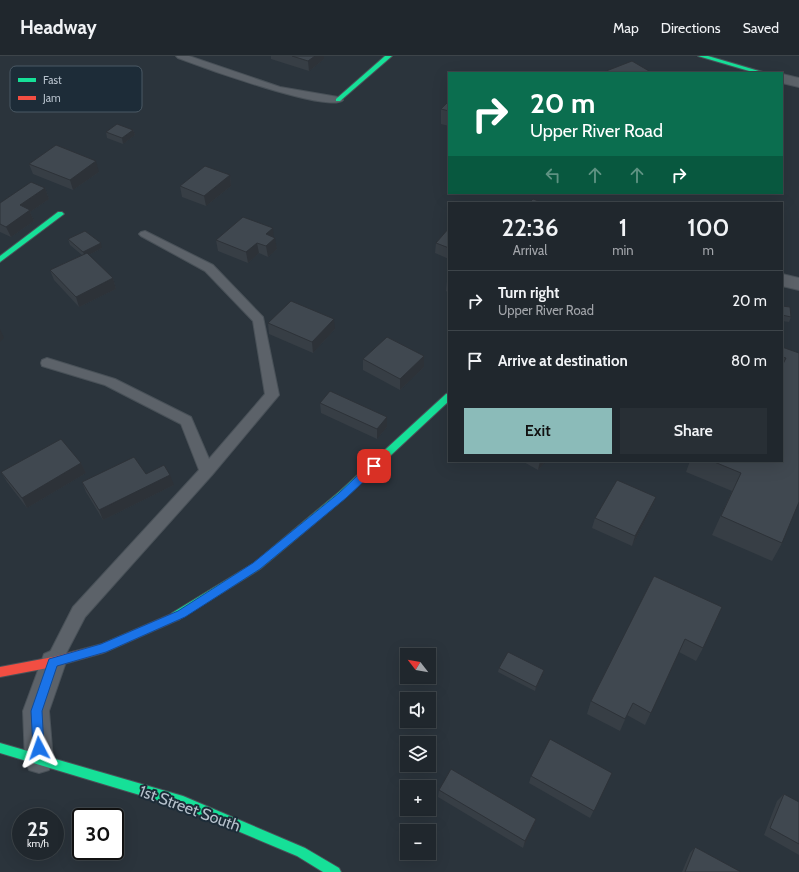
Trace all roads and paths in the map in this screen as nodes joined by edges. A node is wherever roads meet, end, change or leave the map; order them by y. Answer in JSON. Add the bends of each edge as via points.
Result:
{"nodes":[{"id":1,"x":181,"y":56,"type":"edge"},
{"id":2,"x":389,"y":56,"type":"edge"},
{"id":3,"x":701,"y":56,"type":"edge"},
{"id":4,"x":759,"y":72,"type":"edge"},
{"id":5,"x":783,"y":78,"type":"edge"},
{"id":6,"x":799,"y":83,"type":"edge"},
{"id":7,"x":338,"y":100,"type":"joint"},
{"id":8,"x":60,"y":214,"type":"dead end"},
{"id":9,"x":145,"y":234,"type":"dead end"},
{"id":10,"x":0,"y":260,"type":"edge"},
{"id":11,"x":783,"y":280,"type":"edge"},
{"id":12,"x":799,"y":284,"type":"edge"},
{"id":13,"x":47,"y":363,"type":"dead end"},
{"id":14,"x":448,"y":397,"type":"edge"},
{"id":15,"x":207,"y":471,"type":"junction"},
{"id":16,"x":53,"y":662,"type":"junction"},
{"id":17,"x":0,"y":672,"type":"edge"},
{"id":18,"x":0,"y":748,"type":"edge"},
{"id":19,"x":39,"y":760,"type":"junction"},
{"id":20,"x":335,"y":872,"type":"edge"}],
"edges":[{"from":1,"to":7,"type":"lane","via":[[263,86],[312,98]]},
{"from":2,"to":7,"type":"street"},
{"from":3,"to":4,"type":"street"},
{"from":5,"to":6,"type":"street"},
{"from":8,"to":10,"type":"street"},
{"from":9,"to":15,"type":"lane","via":[[209,268],[259,320],[272,395]]},
{"from":11,"to":12,"type":"street"},
{"from":13,"to":15,"type":"lane","via":[[110,382],[186,422]]},
{"from":14,"to":16,"type":"street","via":[[342,495],[257,566],[181,614],[103,648]]},
{"from":15,"to":16,"type":"lane","via":[[79,612]]},
{"from":16,"to":17,"type":"street"},
{"from":16,"to":19,"type":"street","via":[[36,711]]},
{"from":18,"to":19,"type":"street","name":"1st Street South"},
{"from":19,"to":20,"type":"street","name":"1st Street South","via":[[183,802],[301,852]]}]}
